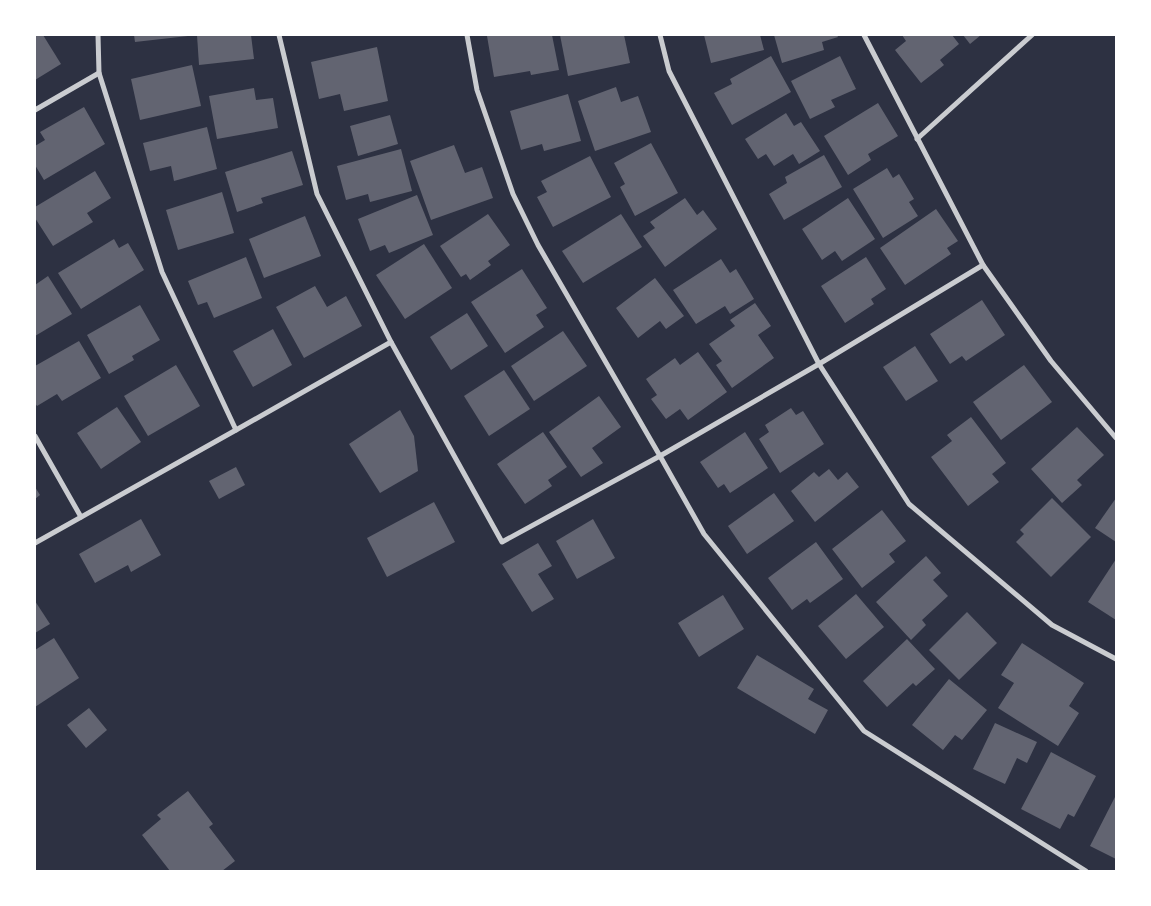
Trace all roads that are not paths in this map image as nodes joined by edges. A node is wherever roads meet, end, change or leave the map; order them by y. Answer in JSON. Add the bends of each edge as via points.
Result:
{"nodes":[{"id":1,"x":98,"y":35,"type":"edge"},
{"id":2,"x":279,"y":35,"type":"edge"},
{"id":3,"x":467,"y":35,"type":"edge"},
{"id":4,"x":660,"y":35,"type":"edge"},
{"id":5,"x":864,"y":35,"type":"edge"},
{"id":6,"x":1032,"y":35,"type":"edge"},
{"id":7,"x":99,"y":73,"type":"junction"},
{"id":8,"x":35,"y":110,"type":"edge"},
{"id":9,"x":917,"y":139,"type":"junction"},
{"id":10,"x":984,"y":265,"type":"junction"},
{"id":11,"x":391,"y":342,"type":"junction"},
{"id":12,"x":819,"y":364,"type":"junction"},
{"id":13,"x":236,"y":430,"type":"junction"},
{"id":14,"x":35,"y":436,"type":"edge"},
{"id":15,"x":1116,"y":438,"type":"edge"},
{"id":16,"x":660,"y":456,"type":"junction"},
{"id":17,"x":81,"y":517,"type":"junction"},
{"id":18,"x":35,"y":543,"type":"edge"},
{"id":19,"x":1116,"y":659,"type":"edge"},
{"id":20,"x":1086,"y":871,"type":"edge"}],
"edges":[{"from":1,"to":7,"type":"street"},
{"from":2,"to":11,"type":"street","via":[[318,194]]},
{"from":3,"to":16,"type":"street","via":[[477,90],[513,194],[538,245]]},
{"from":4,"to":12,"type":"street","via":[[668,72]]},
{"from":5,"to":9,"type":"street"},
{"from":6,"to":9,"type":"street"},
{"from":7,"to":8,"type":"street"},
{"from":7,"to":13,"type":"street","via":[[162,272]]},
{"from":9,"to":10,"type":"street"},
{"from":10,"to":12,"type":"street"},
{"from":10,"to":15,"type":"street","via":[[1051,361]]},
{"from":11,"to":13,"type":"street"},
{"from":11,"to":16,"type":"street","via":[[502,542]]},
{"from":12,"to":16,"type":"street"},
{"from":12,"to":19,"type":"street","via":[[909,504],[1052,625]]},
{"from":13,"to":17,"type":"street"},
{"from":14,"to":17,"type":"street"},
{"from":16,"to":20,"type":"street","via":[[704,534],[864,731]]},
{"from":17,"to":18,"type":"street"}]}
